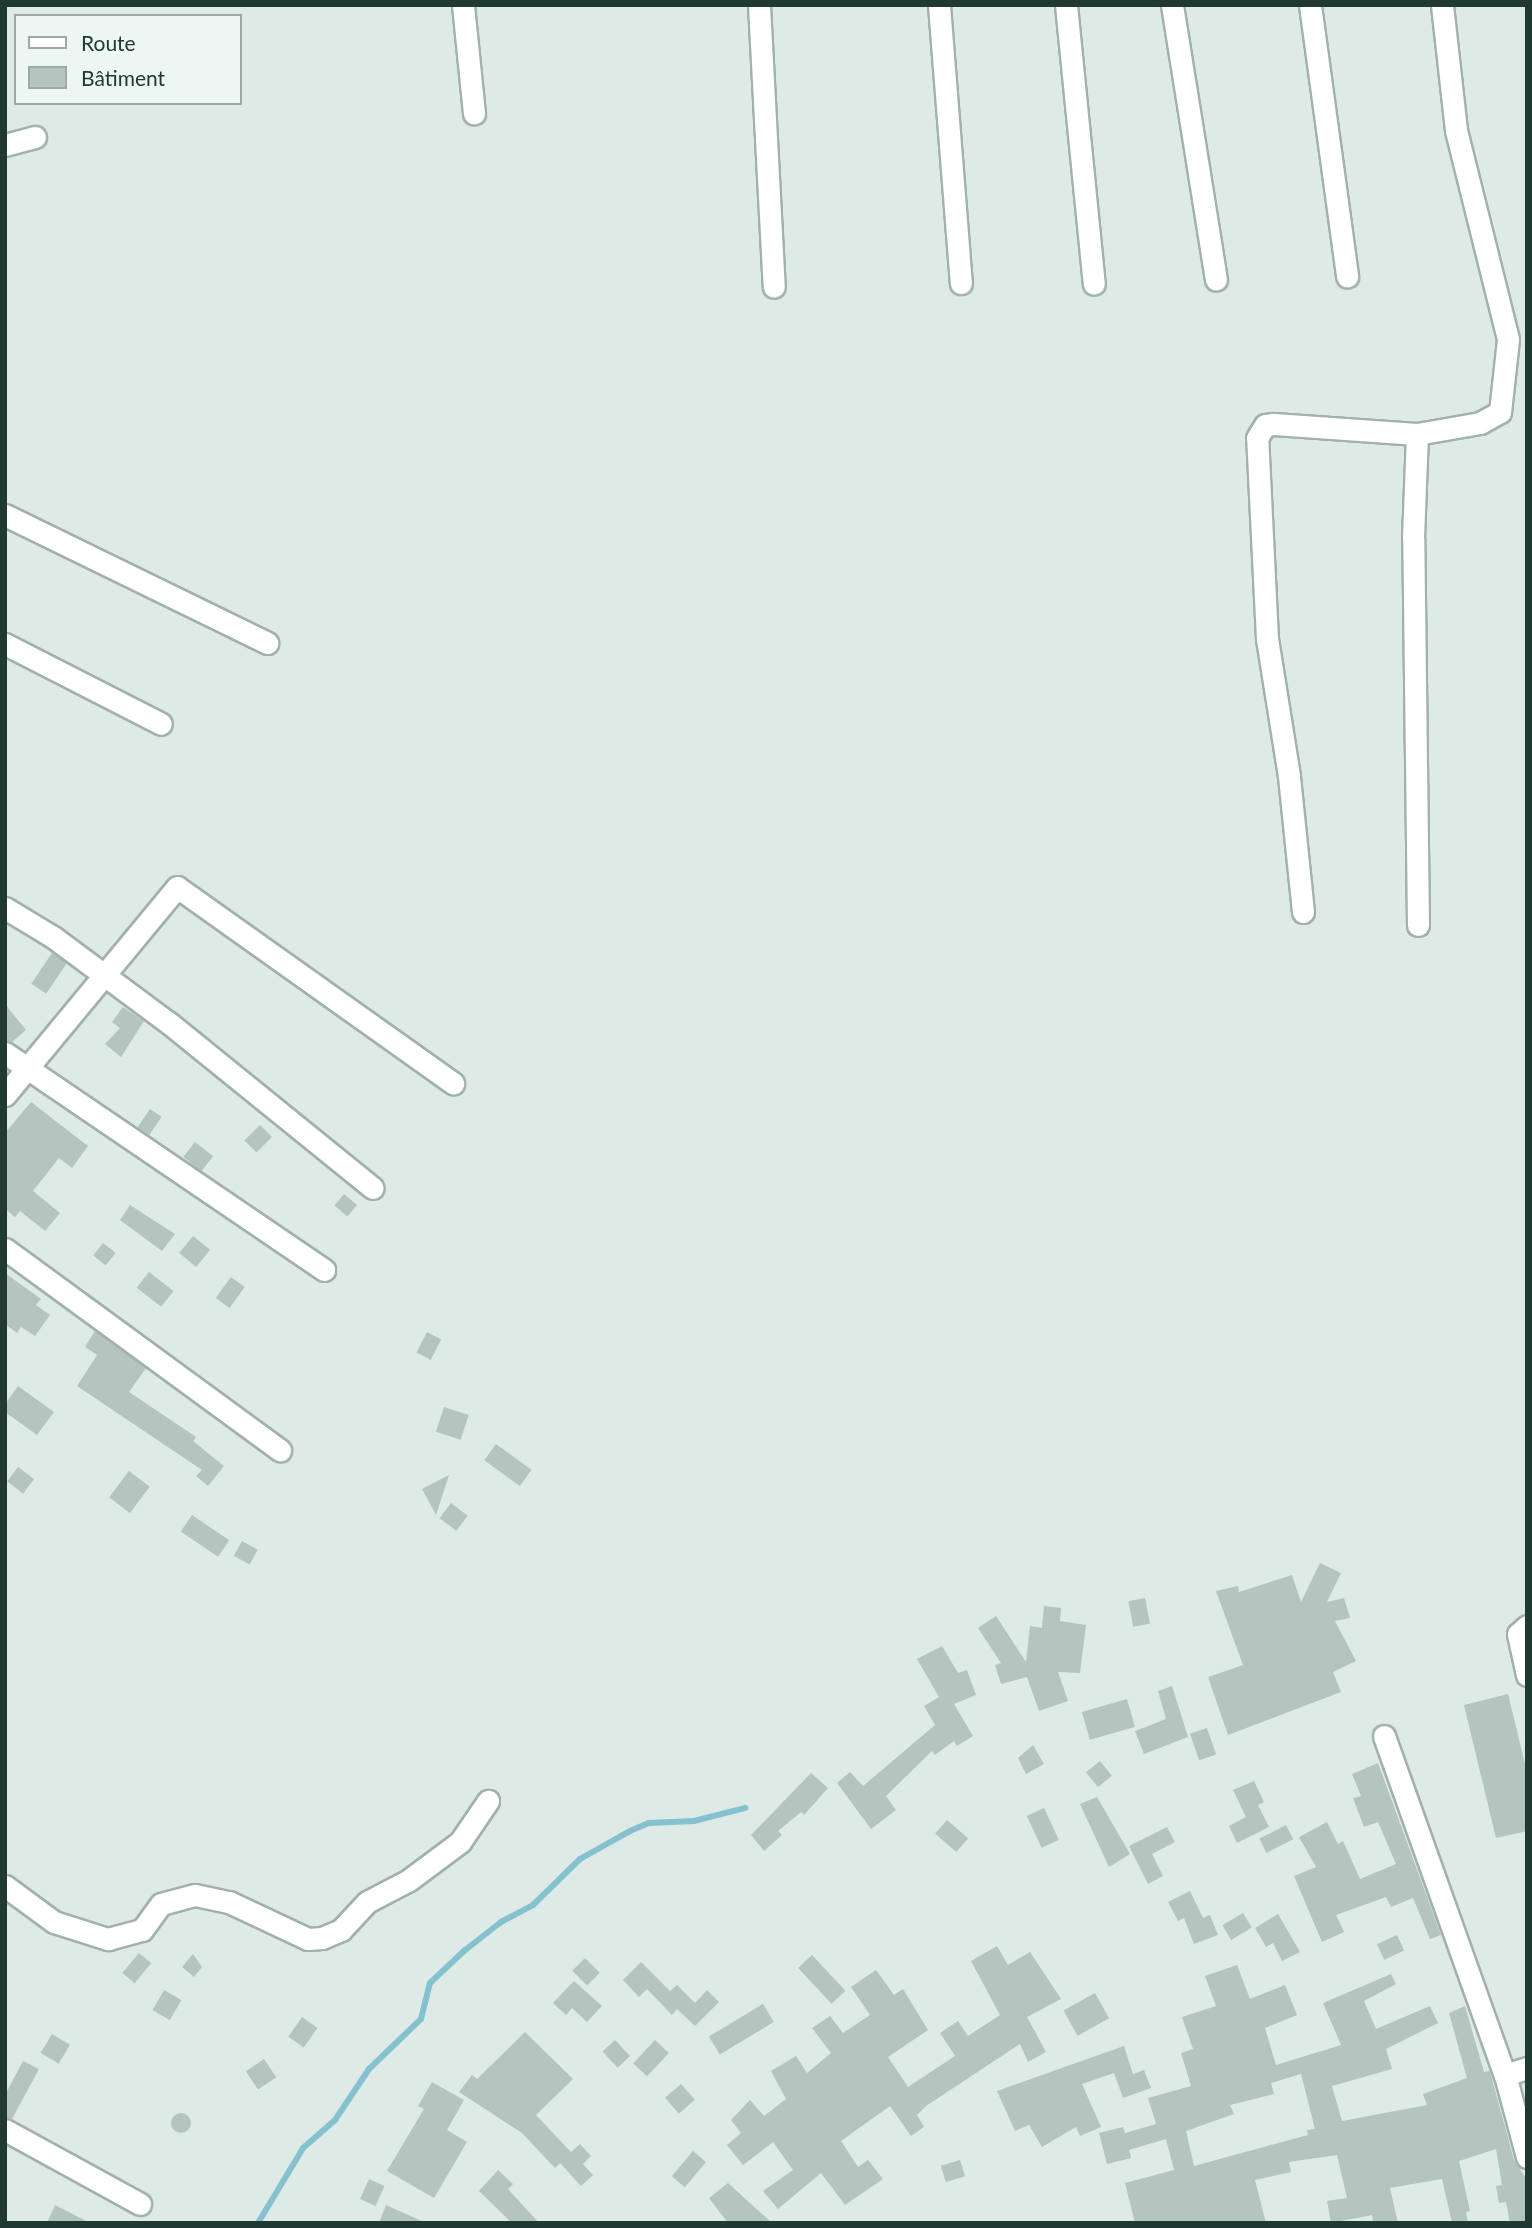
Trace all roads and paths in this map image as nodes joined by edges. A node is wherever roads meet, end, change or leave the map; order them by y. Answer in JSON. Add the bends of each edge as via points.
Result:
{"nodes":[{"id":1,"x":463,"y":5,"type":"edge"},
{"id":2,"x":759,"y":5,"type":"edge"},
{"id":3,"x":939,"y":5,"type":"edge"},
{"id":4,"x":1066,"y":5,"type":"edge"},
{"id":5,"x":1172,"y":5,"type":"edge"},
{"id":6,"x":1310,"y":5,"type":"edge"},
{"id":7,"x":1442,"y":5,"type":"edge"},
{"id":8,"x":474,"y":113,"type":"dead end"},
{"id":9,"x":35,"y":137,"type":"dead end"},
{"id":10,"x":5,"y":145,"type":"edge"},
{"id":11,"x":1347,"y":276,"type":"dead end"},
{"id":12,"x":1216,"y":279,"type":"dead end"},
{"id":13,"x":961,"y":283,"type":"dead end"},
{"id":14,"x":1094,"y":284,"type":"dead end"},
{"id":15,"x":774,"y":287,"type":"dead end"},
{"id":16,"x":1417,"y":434,"type":"junction"},
{"id":17,"x":5,"y":515,"type":"edge"},
{"id":18,"x":268,"y":643,"type":"dead end"},
{"id":19,"x":5,"y":644,"type":"edge"},
{"id":20,"x":161,"y":724,"type":"dead end"},
{"id":21,"x":5,"y":908,"type":"edge"},
{"id":22,"x":1303,"y":912,"type":"dead end"},
{"id":23,"x":1418,"y":925,"type":"dead end"},
{"id":24,"x":106,"y":978,"type":"junction"},
{"id":25,"x":5,"y":1053,"type":"edge"},
{"id":26,"x":31,"y":1068,"type":"junction"},
{"id":27,"x":453,"y":1083,"type":"dead end"},
{"id":28,"x":5,"y":1095,"type":"edge"},
{"id":29,"x":373,"y":1188,"type":"dead end"},
{"id":30,"x":5,"y":1249,"type":"edge"},
{"id":31,"x":324,"y":1270,"type":"dead end"},
{"id":32,"x":280,"y":1450,"type":"dead end"},
{"id":33,"x":1527,"y":1626,"type":"edge"},
{"id":34,"x":1527,"y":1675,"type":"edge"},
{"id":35,"x":1384,"y":1736,"type":"dead end"},
{"id":36,"x":488,"y":1801,"type":"dead end"},
{"id":37,"x":5,"y":1886,"type":"edge"},
{"id":38,"x":1527,"y":2068,"type":"edge"},
{"id":39,"x":1505,"y":2075,"type":"junction"},
{"id":40,"x":5,"y":2130,"type":"edge"},
{"id":41,"x":1527,"y":2157,"type":"edge"},
{"id":42,"x":139,"y":2204,"type":"dead end"}],
"edges":[{"from":1,"to":8,"type":"street"},
{"from":2,"to":15,"type":"street"},
{"from":3,"to":13,"type":"street"},
{"from":4,"to":14,"type":"street"},
{"from":5,"to":12,"type":"street"},
{"from":6,"to":11,"type":"street"},
{"from":7,"to":16,"type":"street","via":[[1456,130],[1493,276],[1507,353],[1500,412],[1480,423]]},
{"from":9,"to":10,"type":"street"},
{"from":16,"to":22,"type":"street","via":[[1274,424],[1265,425],[1257,438],[1267,639],[1289,776]]},
{"from":16,"to":23,"type":"street","via":[[1413,538]]},
{"from":17,"to":18,"type":"street"},
{"from":19,"to":20,"type":"street"},
{"from":21,"to":24,"type":"street"},
{"from":24,"to":26,"type":"street"},
{"from":24,"to":27,"type":"street","via":[[177,887]]},
{"from":24,"to":29,"type":"street","via":[[169,1023]]},
{"from":25,"to":26,"type":"street"},
{"from":26,"to":28,"type":"street"},
{"from":26,"to":31,"type":"street"},
{"from":30,"to":32,"type":"street"},
{"from":33,"to":34,"type":"street","via":[[1518,1634]]},
{"from":35,"to":39,"type":"street"},
{"from":36,"to":37,"type":"street","via":[[460,1842],[409,1880],[367,1902],[341,1930],[322,1938],[308,1939],[229,1902],[195,1895],[161,1904],[142,1930],[108,1939],[54,1922]]},
{"from":38,"to":39,"type":"street"},
{"from":39,"to":41,"type":"street"},
{"from":40,"to":42,"type":"street"}]}
